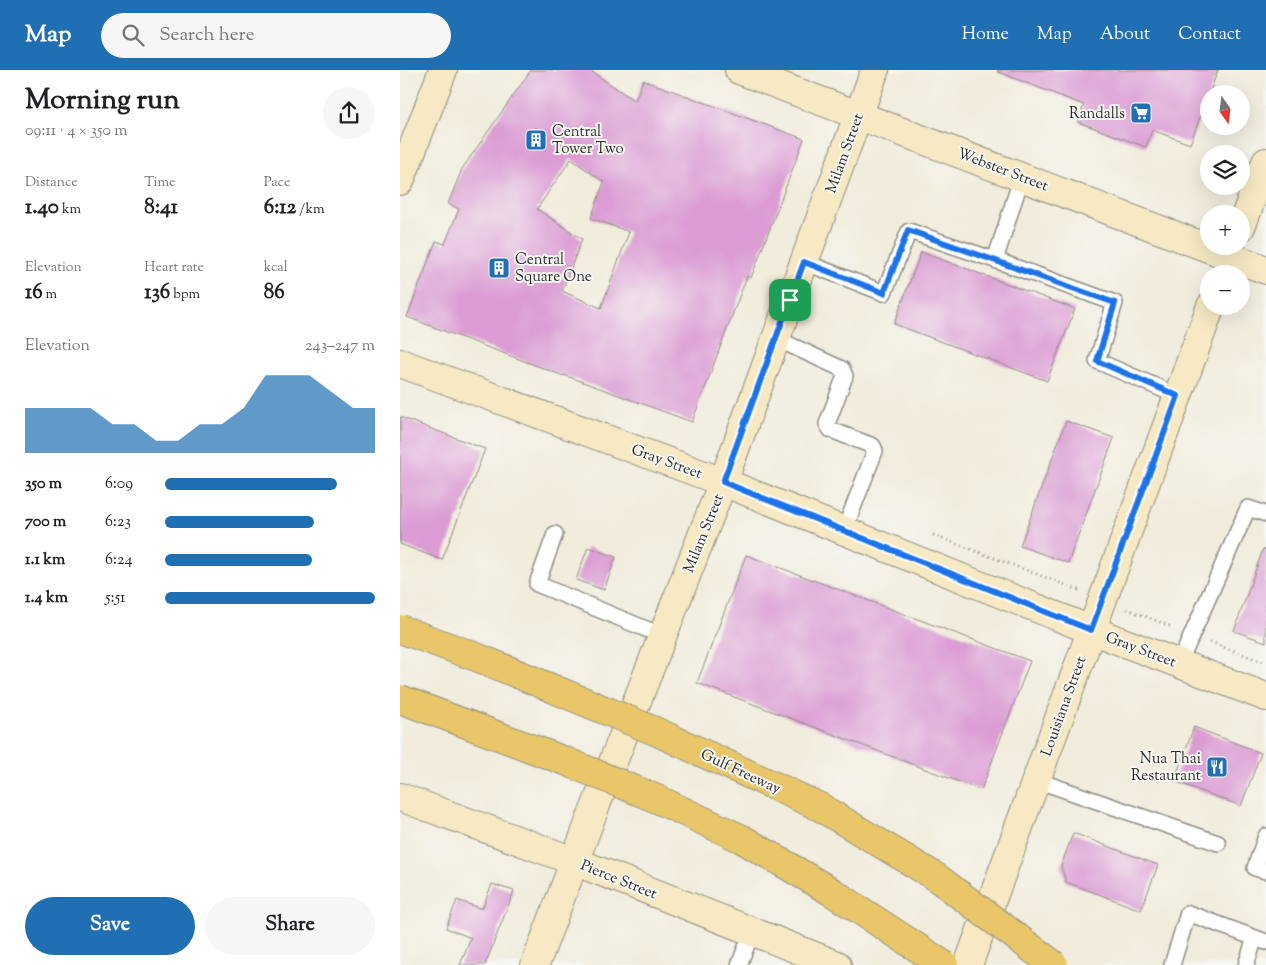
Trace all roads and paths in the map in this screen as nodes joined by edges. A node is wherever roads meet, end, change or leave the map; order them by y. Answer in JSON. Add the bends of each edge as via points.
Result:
{"nodes":[{"id":1,"x":443,"y":70,"type":"edge"},
{"id":2,"x":739,"y":70,"type":"edge"},
{"id":3,"x":874,"y":70,"type":"edge"},
{"id":4,"x":783,"y":78,"type":"edge"},
{"id":5,"x":858,"y":114,"type":"junction"},
{"id":6,"x":1022,"y":176,"type":"junction"},
{"id":7,"x":1263,"y":177,"type":"edge"},
{"id":8,"x":400,"y":181,"type":"edge"},
{"id":9,"x":1250,"y":207,"type":"edge"},
{"id":10,"x":1229,"y":259,"type":"edge"},
{"id":11,"x":995,"y":260,"type":"junction"},
{"id":12,"x":804,"y":262,"type":"junction"},
{"id":13,"x":1266,"y":270,"type":"edge"},
{"id":14,"x":1209,"y":315,"type":"edge"},
{"id":15,"x":777,"y":339,"type":"junction"},
{"id":16,"x":400,"y":363,"type":"edge"},
{"id":17,"x":1178,"y":396,"type":"junction"},
{"id":18,"x":723,"y":482,"type":"junction"},
{"id":19,"x":1266,"y":514,"type":"edge"},
{"id":20,"x":844,"y":530,"type":"junction"},
{"id":21,"x":555,"y":534,"type":"dead end"},
{"id":22,"x":400,"y":629,"type":"edge"},
{"id":23,"x":1091,"y":630,"type":"junction"},
{"id":24,"x":662,"y":636,"type":"junction"},
{"id":25,"x":1179,"y":664,"type":"junction"},
{"id":26,"x":1266,"y":697,"type":"edge"},
{"id":27,"x":400,"y":699,"type":"edge"},
{"id":28,"x":1036,"y":780,"type":"junction"},
{"id":29,"x":400,"y":797,"type":"edge"},
{"id":30,"x":1266,"y":836,"type":"edge"},
{"id":31,"x":1218,"y":843,"type":"dead end"},
{"id":32,"x":574,"y":861,"type":"junction"},
{"id":33,"x":1266,"y":871,"type":"edge"},
{"id":34,"x":752,"y":932,"type":"junction"},
{"id":35,"x":1260,"y":940,"type":"edge"},
{"id":36,"x":535,"y":965,"type":"edge"},
{"id":37,"x":739,"y":965,"type":"edge"},
{"id":38,"x":837,"y":965,"type":"edge"},
{"id":39,"x":944,"y":965,"type":"edge"},
{"id":40,"x":968,"y":965,"type":"edge"},
{"id":41,"x":1054,"y":965,"type":"edge"},
{"id":42,"x":1172,"y":965,"type":"edge"},
{"id":43,"x":1246,"y":965,"type":"edge"}],
"edges":[{"from":1,"to":8,"type":"main road"},
{"from":2,"to":4,"type":"main road","name":"Webster Street"},
{"from":3,"to":5,"type":"main road","name":"Milam Street"},
{"from":4,"to":5,"type":"main road","name":"Webster Street"},
{"from":5,"to":6,"type":"main road","name":"Webster Street"},
{"from":5,"to":12,"type":"main road","name":"Milam Street"},
{"from":6,"to":10,"type":"main road","name":"Webster Street"},
{"from":6,"to":11,"type":"lane"},
{"from":7,"to":9,"type":"main road"},
{"from":10,"to":13,"type":"main road","name":"Webster Street"},
{"from":11,"to":12,"type":"lane","via":[[908,230],[884,293]]},
{"from":11,"to":17,"type":"lane","via":[[1115,303],[1097,361]]},
{"from":12,"to":15,"type":"main road","name":"Milam Street"},
{"from":14,"to":17,"type":"main road","name":"Louisiana Street"},
{"from":15,"to":18,"type":"main road","name":"Milam Street"},
{"from":15,"to":20,"type":"lane","via":[[842,369],[845,376],[827,424],[831,430],[873,446],[875,451]]},
{"from":16,"to":18,"type":"main road","name":"Gray Street"},
{"from":17,"to":23,"type":"main road","name":"Louisiana Street"},
{"from":18,"to":20,"type":"main road","name":"Gray Street"},
{"from":18,"to":24,"type":"main road","name":"Milam Street"},
{"from":19,"to":25,"type":"lane","via":[[1248,508]]},
{"from":20,"to":23,"type":"main road","name":"Gray Street"},
{"from":21,"to":24,"type":"lane","via":[[537,584]]},
{"from":22,"to":41,"type":"highway","name":"Gulf Freeway","bridge":true,"via":[[655,731],[820,807],[936,877]]},
{"from":23,"to":25,"type":"main road","name":"Gray Street"},
{"from":23,"to":28,"type":"main road","name":"Louisiana Street"},
{"from":24,"to":32,"type":"main road","name":"Milam Street"},
{"from":25,"to":26,"type":"main road","name":"Gray Street"},
{"from":27,"to":39,"type":"highway","bridge":true,"via":[[566,761],[742,839],[832,892]]},
{"from":28,"to":31,"type":"lane"},
{"from":28,"to":40,"type":"main road","name":"Louisiana Street"},
{"from":29,"to":32,"type":"main road","name":"Pierce Street"},
{"from":30,"to":33,"type":"lane","via":[[1256,868]]},
{"from":32,"to":34,"type":"main road","name":"Pierce Street"},
{"from":32,"to":36,"type":"main road","name":"Milam Street"},
{"from":34,"to":37,"type":"lane"},
{"from":34,"to":38,"type":"main road","name":"Pierce Street"},
{"from":35,"to":42,"type":"lane","via":[[1188,913]]},
{"from":35,"to":43,"type":"lane"}]}
